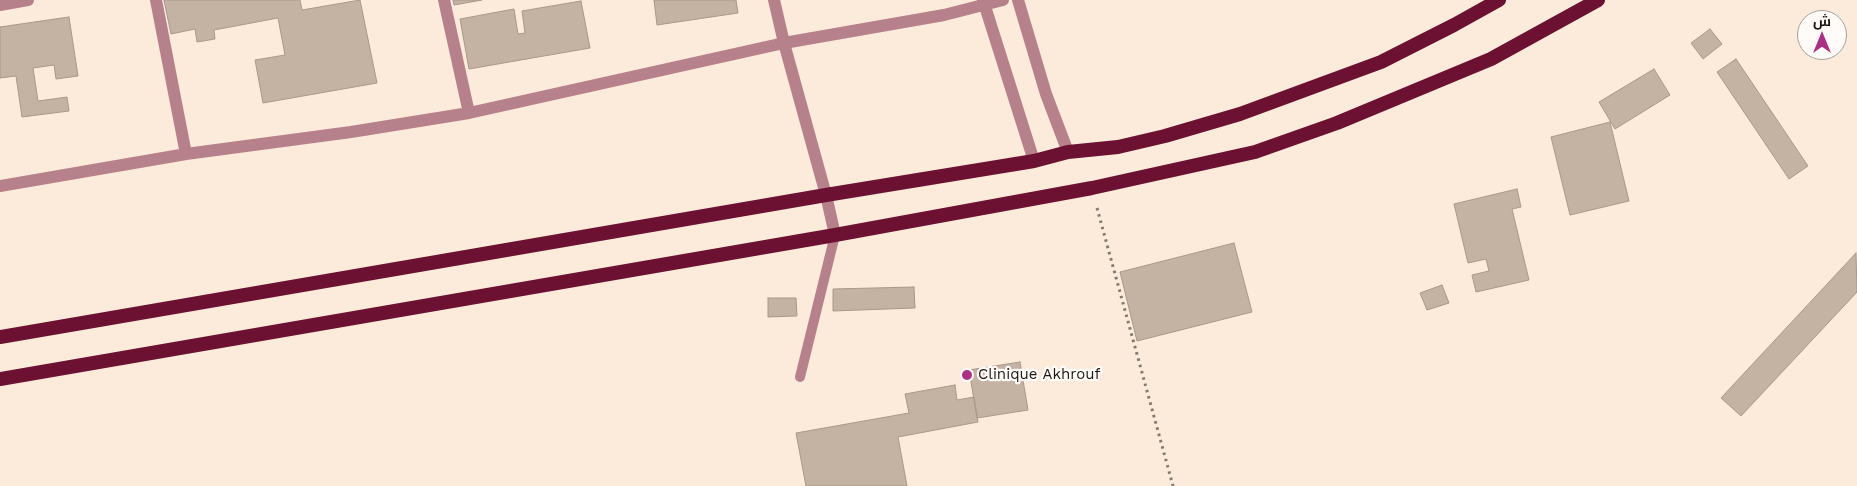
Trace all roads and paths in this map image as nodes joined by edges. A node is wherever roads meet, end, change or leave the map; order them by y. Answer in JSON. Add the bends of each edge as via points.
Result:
{"nodes":[{"id":1,"x":28,"y":0,"type":"edge"},
{"id":2,"x":156,"y":0,"type":"edge"},
{"id":3,"x":444,"y":0,"type":"edge"},
{"id":4,"x":774,"y":0,"type":"edge"},
{"id":5,"x":1003,"y":0,"type":"edge"},
{"id":6,"x":1018,"y":0,"type":"edge"},
{"id":7,"x":1499,"y":0,"type":"edge"},
{"id":8,"x":1598,"y":0,"type":"edge"},
{"id":9,"x":984,"y":3,"type":"edge"},
{"id":10,"x":0,"y":5,"type":"edge"},
{"id":11,"x":784,"y":43,"type":"junction"},
{"id":12,"x":469,"y":113,"type":"junction"},
{"id":13,"x":1068,"y":152,"type":"junction"},
{"id":14,"x":186,"y":154,"type":"junction"},
{"id":15,"x":1034,"y":161,"type":"junction"},
{"id":16,"x":0,"y":186,"type":"edge"},
{"id":17,"x":1092,"y":188,"type":"junction"},
{"id":18,"x":826,"y":195,"type":"junction"},
{"id":19,"x":834,"y":235,"type":"junction"},
{"id":20,"x":0,"y":337,"type":"edge"},
{"id":21,"x":800,"y":377,"type":"dead end"},
{"id":22,"x":0,"y":379,"type":"edge"},
{"id":23,"x":1173,"y":486,"type":"edge"}],
"edges":[{"from":1,"to":10,"type":"street"},
{"from":2,"to":14,"type":"street"},
{"from":3,"to":12,"type":"street"},
{"from":4,"to":11,"type":"street"},
{"from":5,"to":9,"type":"street"},
{"from":6,"to":13,"type":"street","via":[[1046,94]]},
{"from":7,"to":13,"type":"highway","via":[[1381,62],[1317,87],[1165,136]]},
{"from":8,"to":17,"type":"highway","via":[[1491,59],[1337,123],[1255,152]]},
{"from":9,"to":11,"type":"street","via":[[944,15]]},
{"from":9,"to":15,"type":"street"},
{"from":11,"to":12,"type":"street"},
{"from":11,"to":18,"type":"street"},
{"from":12,"to":14,"type":"street"},
{"from":13,"to":15,"type":"highway"},
{"from":14,"to":16,"type":"street"},
{"from":15,"to":18,"type":"highway"},
{"from":17,"to":19,"type":"highway"},
{"from":17,"to":23,"type":"path"},
{"from":18,"to":19,"type":"street"},
{"from":18,"to":20,"type":"highway"},
{"from":19,"to":21,"type":"lane"},
{"from":19,"to":22,"type":"highway"}]}
